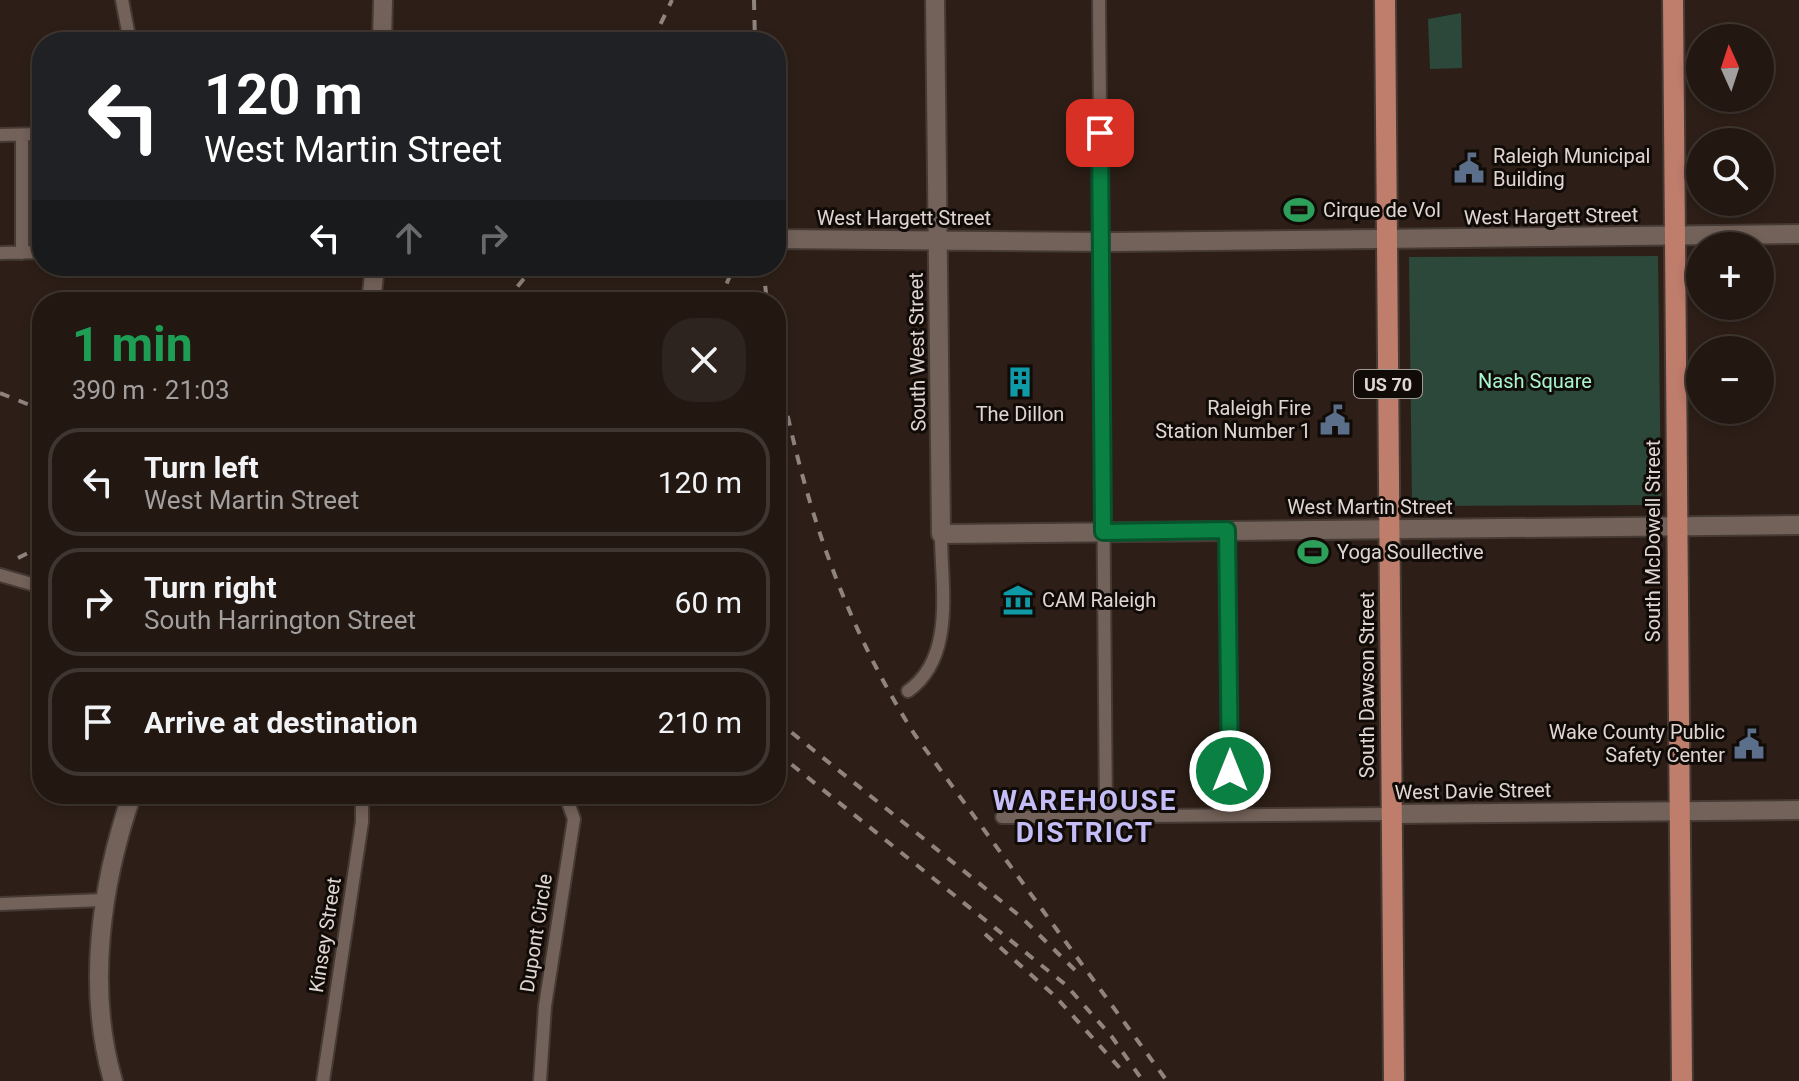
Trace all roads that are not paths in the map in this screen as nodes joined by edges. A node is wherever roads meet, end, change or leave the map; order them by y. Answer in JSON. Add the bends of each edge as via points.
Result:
{"nodes":[{"id":1,"x":122,"y":0,"type":"edge"},
{"id":2,"x":383,"y":0,"type":"edge"},
{"id":3,"x":935,"y":0,"type":"edge"},
{"id":4,"x":1099,"y":0,"type":"edge"},
{"id":5,"x":1385,"y":0,"type":"edge"},
{"id":6,"x":1673,"y":0,"type":"edge"},
{"id":7,"x":128,"y":32,"type":"edge"},
{"id":8,"x":382,"y":32,"type":"edge"},
{"id":9,"x":32,"y":134,"type":"edge"},
{"id":10,"x":0,"y":135,"type":"edge"},
{"id":11,"x":22,"y":135,"type":"junction"},
{"id":12,"x":1799,"y":234,"type":"edge"},
{"id":13,"x":1674,"y":236,"type":"junction"},
{"id":14,"x":786,"y":239,"type":"edge"},
{"id":15,"x":1387,"y":239,"type":"junction"},
{"id":16,"x":937,"y":240,"type":"junction"},
{"id":17,"x":1100,"y":241,"type":"junction"},
{"id":18,"x":32,"y":252,"type":"edge"},
{"id":19,"x":0,"y":253,"type":"edge"},
{"id":20,"x":22,"y":253,"type":"junction"},
{"id":21,"x":1799,"y":525,"type":"edge"},
{"id":22,"x":1677,"y":526,"type":"junction"},
{"id":23,"x":1390,"y":528,"type":"junction"},
{"id":24,"x":1227,"y":530,"type":"junction"},
{"id":25,"x":1103,"y":532,"type":"junction"},
{"id":26,"x":941,"y":534,"type":"junction"},
{"id":27,"x":0,"y":575,"type":"edge"},
{"id":28,"x":32,"y":583,"type":"edge"},
{"id":29,"x":908,"y":691,"type":"dead end"},
{"id":30,"x":128,"y":804,"type":"edge"},
{"id":31,"x":362,"y":804,"type":"edge"},
{"id":32,"x":569,"y":804,"type":"edge"},
{"id":33,"x":1799,"y":810,"type":"edge"},
{"id":34,"x":1679,"y":811,"type":"junction"},
{"id":35,"x":1392,"y":814,"type":"junction"},
{"id":36,"x":1230,"y":815,"type":"junction"},
{"id":37,"x":1106,"y":816,"type":"junction"},
{"id":38,"x":1002,"y":817,"type":"dead end"},
{"id":39,"x":103,"y":900,"type":"junction"},
{"id":40,"x":0,"y":904,"type":"edge"},
{"id":41,"x":113,"y":1081,"type":"edge"},
{"id":42,"x":323,"y":1081,"type":"edge"},
{"id":43,"x":540,"y":1081,"type":"edge"},
{"id":44,"x":1394,"y":1081,"type":"edge"},
{"id":45,"x":1682,"y":1081,"type":"edge"}],
"edges":[{"from":1,"to":7,"type":"street"},
{"from":2,"to":8,"type":"street"},
{"from":3,"to":16,"type":"street","name":"South West Street"},
{"from":4,"to":17,"type":"street"},
{"from":5,"to":15,"type":"main road","name":"South Dawson Street","number":"US 70"},
{"from":6,"to":13,"type":"main road","name":"South McDowell Street"},
{"from":9,"to":11,"type":"street"},
{"from":10,"to":11,"type":"street"},
{"from":11,"to":20,"type":"street"},
{"from":12,"to":13,"type":"street","name":"West Hargett Street"},
{"from":13,"to":15,"type":"street","name":"West Hargett Street"},
{"from":13,"to":22,"type":"main road","name":"South McDowell Street"},
{"from":14,"to":16,"type":"street","name":"West Hargett Street"},
{"from":15,"to":17,"type":"street","name":"West Hargett Street"},
{"from":15,"to":23,"type":"main road","name":"South Dawson Street","number":"US 70"},
{"from":16,"to":17,"type":"street","name":"West Hargett Street"},
{"from":16,"to":26,"type":"street","name":"South West Street"},
{"from":17,"to":25,"type":"street"},
{"from":18,"to":20,"type":"street"},
{"from":19,"to":20,"type":"street"},
{"from":21,"to":22,"type":"street","name":"West Martin Street"},
{"from":22,"to":23,"type":"street","name":"West Martin Street"},
{"from":22,"to":34,"type":"main road","name":"South McDowell Street"},
{"from":23,"to":24,"type":"street","name":"West Martin Street"},
{"from":23,"to":35,"type":"main road","name":"South Dawson Street","number":"US 70"},
{"from":24,"to":25,"type":"street","name":"West Martin Street"},
{"from":24,"to":36,"type":"street"},
{"from":25,"to":26,"type":"street","name":"West Martin Street"},
{"from":25,"to":37,"type":"street"},
{"from":26,"to":29,"type":"street","name":"South West Street","via":[[938,654],[926,677]]},
{"from":27,"to":28,"type":"street"},
{"from":30,"to":39,"type":"street"},
{"from":31,"to":42,"type":"street","name":"Kinsey Street"},
{"from":32,"to":43,"type":"street","name":"Dupont Circle","via":[[574,819],[545,1006]]},
{"from":33,"to":34,"type":"street","name":"West Davie Street"},
{"from":34,"to":35,"type":"street","name":"West Davie Street"},
{"from":34,"to":45,"type":"main road","name":"South McDowell Street"},
{"from":35,"to":36,"type":"street","name":"West Davie Street"},
{"from":35,"to":44,"type":"main road","name":"South Dawson Street","number":"US 70"},
{"from":36,"to":37,"type":"street","name":"West Davie Street"},
{"from":37,"to":38,"type":"street","name":"West Davie Street"},
{"from":39,"to":40,"type":"street"},
{"from":39,"to":41,"type":"street","via":[[102,1018]]}]}
